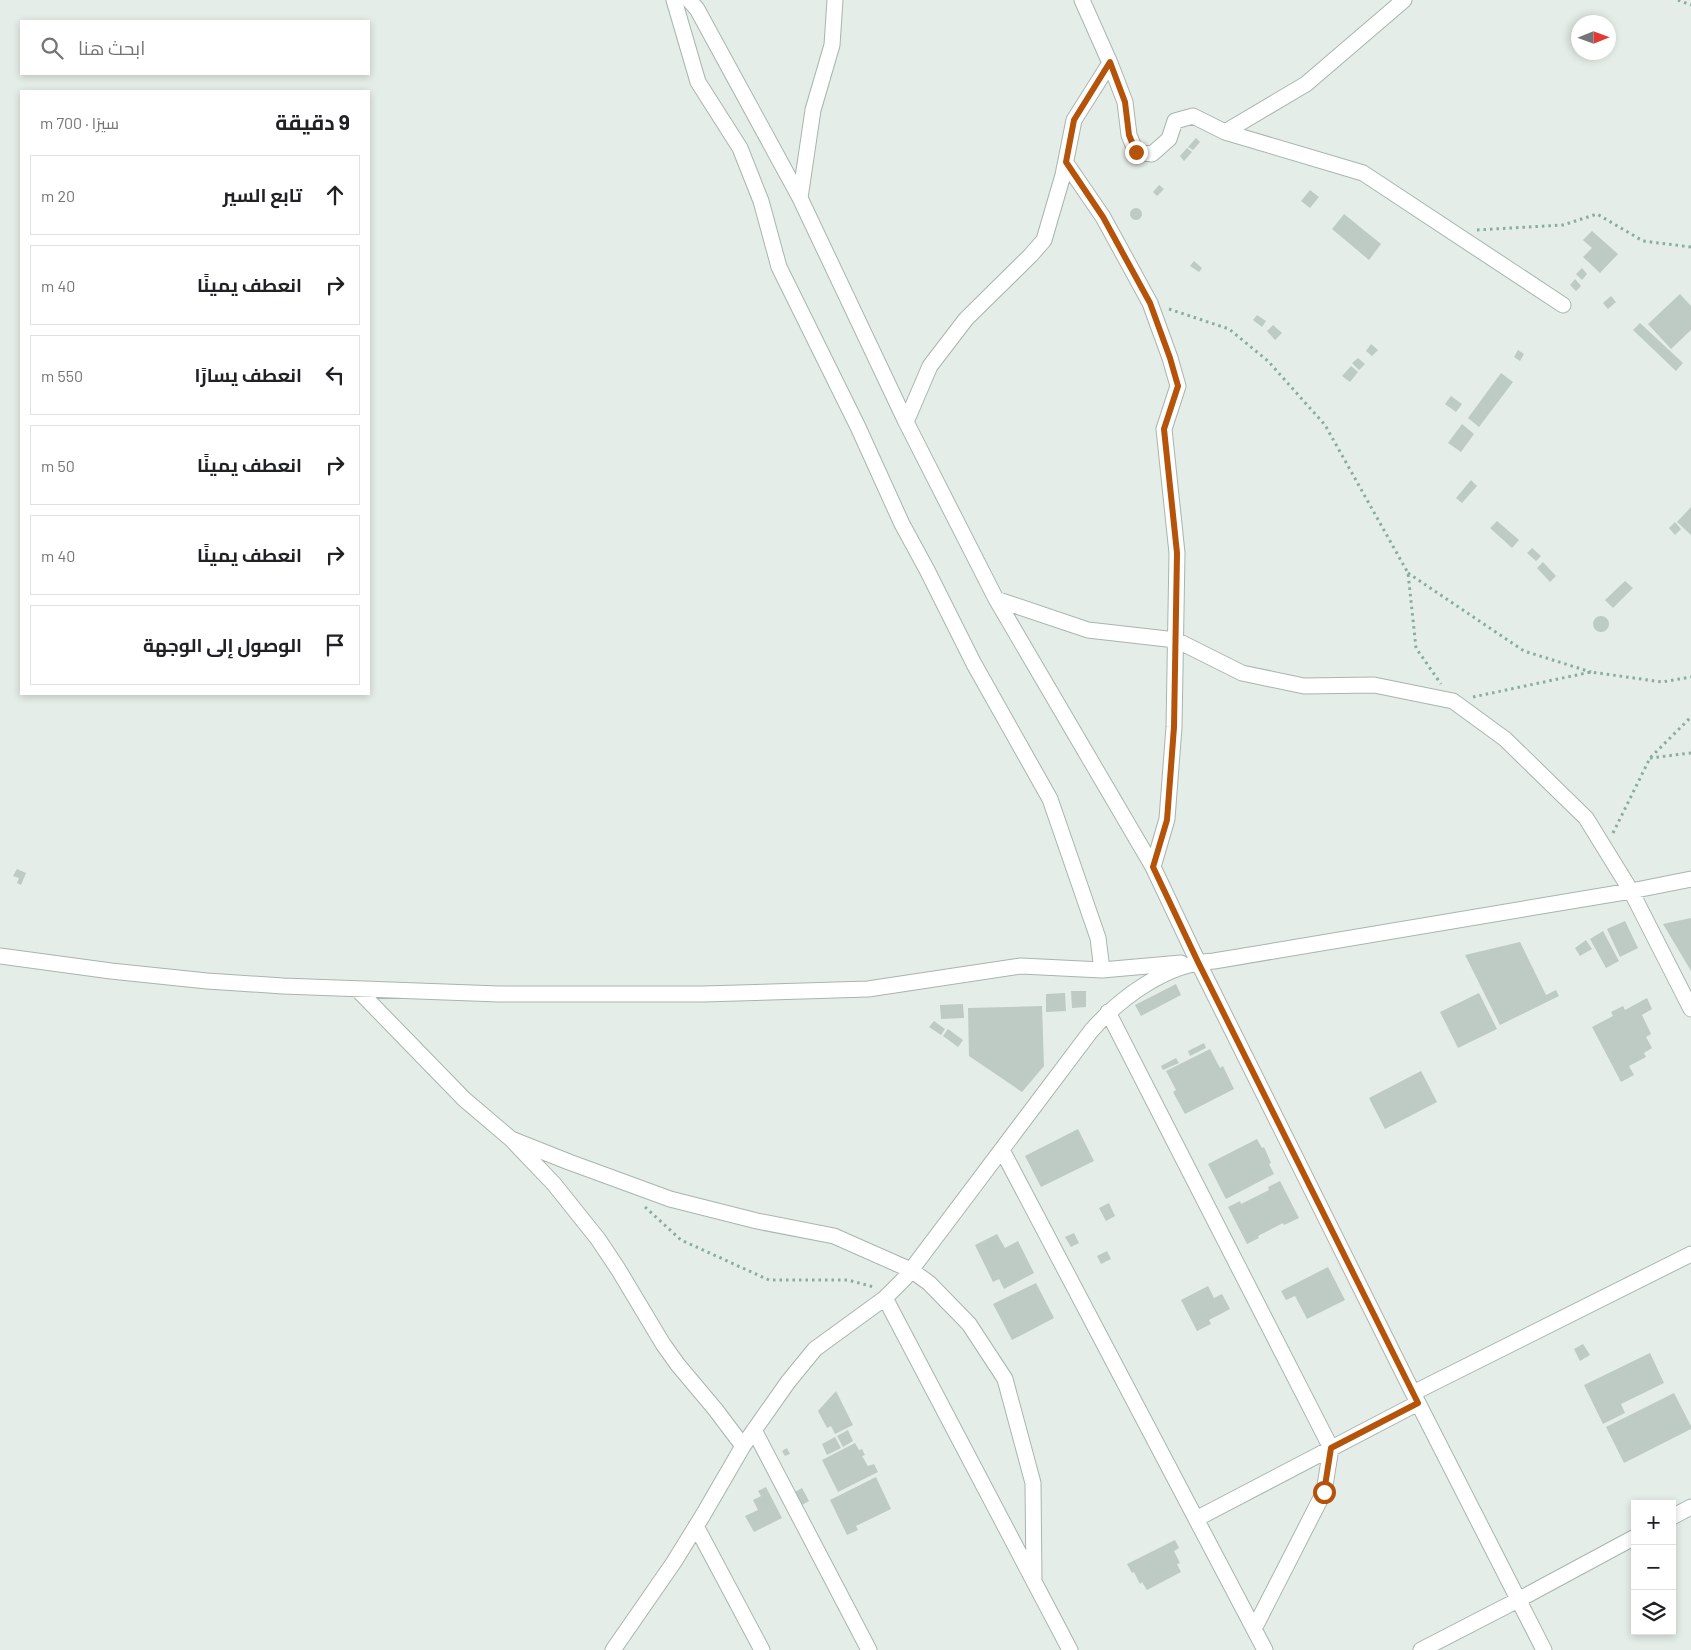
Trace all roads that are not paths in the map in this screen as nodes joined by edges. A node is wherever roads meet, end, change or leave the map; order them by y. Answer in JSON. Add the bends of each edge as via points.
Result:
{"nodes":[{"id":1,"x":674,"y":0,"type":"edge"},
{"id":2,"x":689,"y":0,"type":"edge"},
{"id":3,"x":835,"y":0,"type":"edge"},
{"id":4,"x":1082,"y":0,"type":"edge"},
{"id":5,"x":1404,"y":0,"type":"edge"},
{"id":6,"x":1110,"y":62,"type":"junction"},
{"id":7,"x":1225,"y":132,"type":"junction"},
{"id":8,"x":1066,"y":162,"type":"junction"},
{"id":9,"x":800,"y":198,"type":"junction"},
{"id":10,"x":1562,"y":305,"type":"dead end"},
{"id":11,"x":906,"y":422,"type":"junction"},
{"id":12,"x":996,"y":599,"type":"junction"},
{"id":13,"x":1176,"y":640,"type":"junction"},
{"id":14,"x":1153,"y":867,"type":"junction"},
{"id":15,"x":1691,"y":878,"type":"edge"},
{"id":16,"x":1630,"y":891,"type":"junction"},
{"id":17,"x":0,"y":956,"type":"edge"},
{"id":18,"x":1198,"y":962,"type":"junction"},
{"id":19,"x":1102,"y":970,"type":"junction"},
{"id":20,"x":357,"y":989,"type":"junction"},
{"id":21,"x":1691,"y":1009,"type":"edge"},
{"id":22,"x":1108,"y":1012,"type":"junction"},
{"id":23,"x":512,"y":1140,"type":"junction"},
{"id":24,"x":1002,"y":1150,"type":"junction"},
{"id":25,"x":1691,"y":1254,"type":"edge"},
{"id":26,"x":911,"y":1270,"type":"junction"},
{"id":27,"x":888,"y":1295,"type":"junction"},
{"id":28,"x":1415,"y":1398,"type":"junction"},
{"id":29,"x":754,"y":1430,"type":"junction"},
{"id":30,"x":743,"y":1446,"type":"junction"},
{"id":31,"x":1331,"y":1448,"type":"junction"},
{"id":32,"x":1691,"y":1507,"type":"edge"},
{"id":33,"x":1676,"y":1515,"type":"edge"},
{"id":34,"x":1196,"y":1518,"type":"junction"},
{"id":35,"x":696,"y":1526,"type":"junction"},
{"id":36,"x":1631,"y":1540,"type":"edge"},
{"id":37,"x":1034,"y":1581,"type":"junction"},
{"id":38,"x":1518,"y":1600,"type":"junction"},
{"id":39,"x":1254,"y":1629,"type":"junction"},
{"id":40,"x":613,"y":1650,"type":"edge"},
{"id":41,"x":762,"y":1650,"type":"edge"},
{"id":42,"x":869,"y":1650,"type":"edge"},
{"id":43,"x":1070,"y":1650,"type":"edge"},
{"id":44,"x":1265,"y":1650,"type":"edge"},
{"id":45,"x":1421,"y":1650,"type":"edge"},
{"id":46,"x":1544,"y":1650,"type":"edge"}],
"edges":[{"from":1,"to":19,"type":"street","via":[[698,82],[740,148],[758,192],[779,267],[902,524],[974,664],[1050,799],[1098,938]]},
{"from":2,"to":9,"type":"street","via":[[697,9]]},
{"from":3,"to":9,"type":"street","via":[[832,45],[813,110]]},
{"from":4,"to":6,"type":"street"},
{"from":5,"to":7,"type":"street","via":[[1306,84]]},
{"from":6,"to":7,"type":"street","via":[[1125,102],[1129,135],[1136,152],[1152,154],[1169,139],[1175,121],[1193,116]]},
{"from":6,"to":8,"type":"street","via":[[1074,120]]},
{"from":7,"to":10,"type":"street","via":[[1363,173]]},
{"from":8,"to":11,"type":"street","via":[[1044,240],[966,319],[930,366]]},
{"from":8,"to":13,"type":"street","via":[[1103,217],[1150,303],[1178,386],[1164,429],[1177,553]]},
{"from":9,"to":11,"type":"street"},
{"from":11,"to":12,"type":"street"},
{"from":12,"to":13,"type":"street","via":[[1088,630]]},
{"from":12,"to":14,"type":"street"},
{"from":13,"to":14,"type":"street","via":[[1167,820]]},
{"from":13,"to":16,"type":"street","via":[[1242,673],[1304,686],[1374,685],[1453,702],[1506,739],[1586,818]]},
{"from":14,"to":18,"type":"street"},
{"from":15,"to":16,"type":"street"},
{"from":16,"to":18,"type":"street"},
{"from":16,"to":21,"type":"street"},
{"from":17,"to":20,"type":"street","via":[[111,972],[207,981]]},
{"from":18,"to":19,"type":"street"},
{"from":18,"to":22,"type":"street","via":[[1149,982]]},
{"from":18,"to":28,"type":"street"},
{"from":19,"to":20,"type":"street","via":[[1021,966],[868,989],[703,994],[499,994]]},
{"from":20,"to":23,"type":"street","via":[[464,1099]]},
{"from":22,"to":24,"type":"street"},
{"from":22,"to":31,"type":"street"},
{"from":23,"to":26,"type":"street","via":[[670,1199],[834,1236]]},
{"from":23,"to":30,"type":"street","via":[[577,1211],[618,1268],[678,1365]]},
{"from":24,"to":26,"type":"street"},
{"from":24,"to":34,"type":"street"},
{"from":25,"to":28,"type":"street"},
{"from":26,"to":27,"type":"street"},
{"from":26,"to":37,"type":"street","via":[[929,1283],[969,1324],[1005,1380],[1033,1483]]},
{"from":27,"to":29,"type":"street","via":[[815,1349]]},
{"from":27,"to":37,"type":"street"},
{"from":28,"to":31,"type":"street"},
{"from":28,"to":38,"type":"street"},
{"from":29,"to":30,"type":"street"},
{"from":29,"to":42,"type":"street"},
{"from":30,"to":35,"type":"street"},
{"from":31,"to":34,"type":"street"},
{"from":31,"to":39,"type":"street","via":[[1324,1492]]},
{"from":32,"to":33,"type":"street"},
{"from":34,"to":39,"type":"street"},
{"from":35,"to":40,"type":"street"},
{"from":35,"to":41,"type":"street"},
{"from":36,"to":38,"type":"street"},
{"from":37,"to":43,"type":"street"},
{"from":38,"to":45,"type":"street"},
{"from":38,"to":46,"type":"street"},
{"from":39,"to":44,"type":"street"}]}
